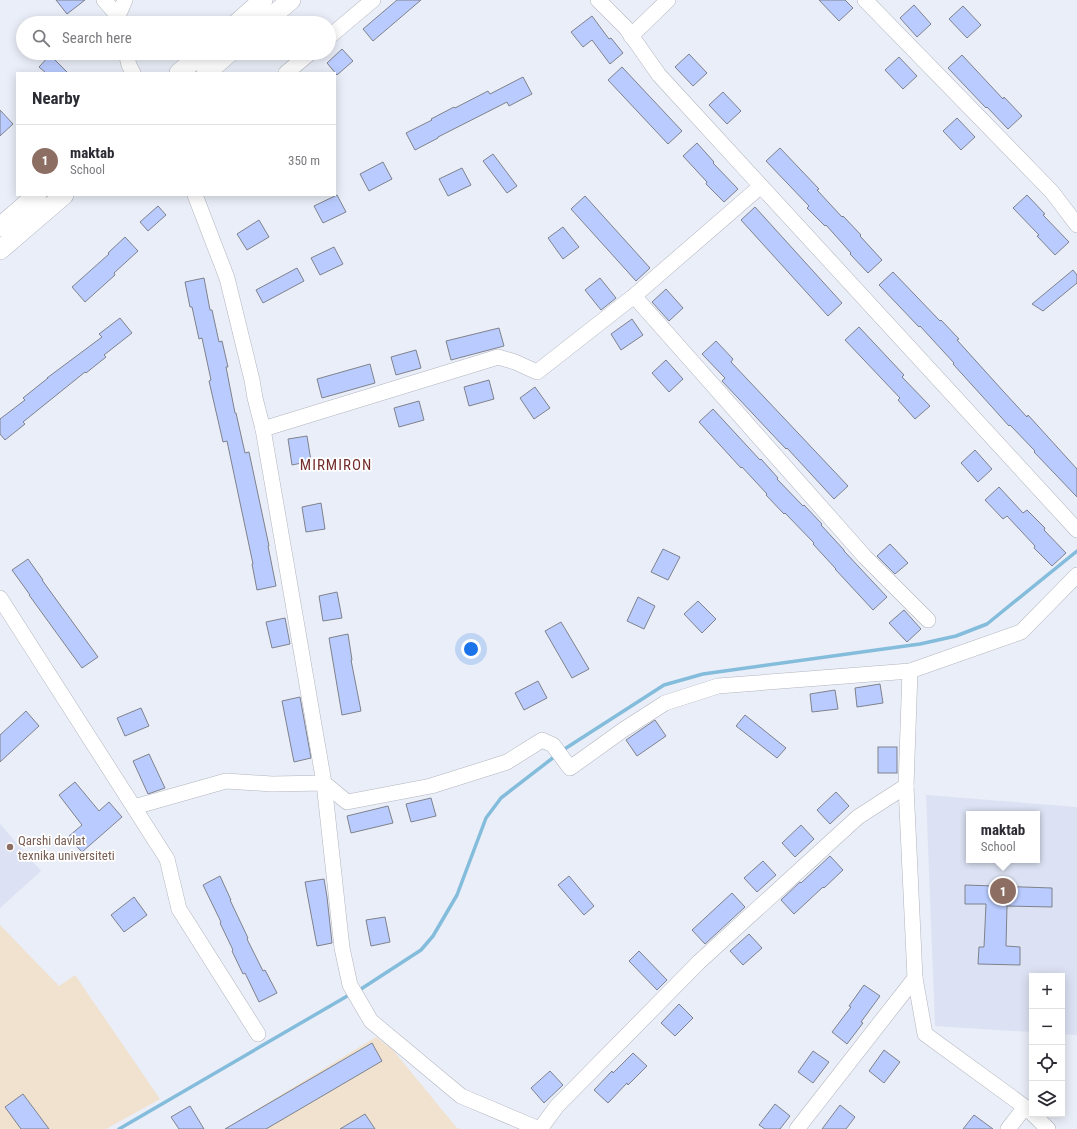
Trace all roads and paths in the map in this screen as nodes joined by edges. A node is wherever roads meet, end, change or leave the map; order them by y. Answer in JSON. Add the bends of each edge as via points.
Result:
{"nodes":[{"id":1,"x":104,"y":0,"type":"edge"},
{"id":2,"x":125,"y":0,"type":"edge"},
{"id":3,"x":264,"y":0,"type":"edge"},
{"id":4,"x":290,"y":0,"type":"edge"},
{"id":5,"x":373,"y":0,"type":"edge"},
{"id":6,"x":598,"y":0,"type":"edge"},
{"id":7,"x":668,"y":0,"type":"edge"},
{"id":8,"x":865,"y":0,"type":"edge"},
{"id":9,"x":117,"y":16,"type":"edge"},
{"id":10,"x":120,"y":16,"type":"edge"},
{"id":11,"x":245,"y":16,"type":"edge"},
{"id":12,"x":272,"y":16,"type":"edge"},
{"id":13,"x":336,"y":31,"type":"edge"},
{"id":14,"x":632,"y":36,"type":"junction"},
{"id":15,"x":128,"y":60,"type":"edge"},
{"id":16,"x":194,"y":60,"type":"edge"},
{"id":17,"x":221,"y":60,"type":"edge"},
{"id":18,"x":302,"y":60,"type":"edge"},
{"id":19,"x":132,"y":72,"type":"edge"},
{"id":20,"x":180,"y":72,"type":"edge"},
{"id":21,"x":207,"y":72,"type":"edge"},
{"id":22,"x":287,"y":72,"type":"edge"},
{"id":23,"x":761,"y":186,"type":"junction"},
{"id":24,"x":36,"y":196,"type":"edge"},
{"id":25,"x":63,"y":196,"type":"edge"},
{"id":26,"x":195,"y":196,"type":"edge"},
{"id":27,"x":1077,"y":225,"type":"edge"},
{"id":28,"x":0,"y":227,"type":"edge"},
{"id":29,"x":0,"y":250,"type":"edge"},
{"id":30,"x":634,"y":296,"type":"junction"},
{"id":31,"x":263,"y":428,"type":"junction"},
{"id":32,"x":1077,"y":530,"type":"edge"},
{"id":33,"x":1077,"y":575,"type":"edge"},
{"id":34,"x":0,"y":598,"type":"edge"},
{"id":35,"x":928,"y":620,"type":"dead end"},
{"id":36,"x":910,"y":671,"type":"junction"},
{"id":37,"x":324,"y":783,"type":"junction"},
{"id":38,"x":906,"y":786,"type":"junction"},
{"id":39,"x":134,"y":807,"type":"junction"},
{"id":40,"x":915,"y":978,"type":"junction"},
{"id":41,"x":258,"y":1034,"type":"dead end"},
{"id":42,"x":1029,"y":1110,"type":"edge"},
{"id":43,"x":1029,"y":1112,"type":"edge"},
{"id":44,"x":1036,"y":1117,"type":"edge"},
{"id":45,"x":540,"y":1129,"type":"edge"},
{"id":46,"x":797,"y":1129,"type":"edge"},
{"id":47,"x":1008,"y":1129,"type":"edge"},
{"id":48,"x":1048,"y":1129,"type":"edge"}],
"edges":[{"from":1,"to":9,"type":"street"},
{"from":2,"to":10,"type":"street"},
{"from":3,"to":11,"type":"main road"},
{"from":4,"to":12,"type":"main road"},
{"from":5,"to":13,"type":"street"},
{"from":6,"to":14,"type":"street"},
{"from":7,"to":14,"type":"street"},
{"from":8,"to":27,"type":"street","via":[[1052,192]]},
{"from":14,"to":23,"type":"street","via":[[658,75]]},
{"from":15,"to":19,"type":"street"},
{"from":16,"to":20,"type":"main road"},
{"from":17,"to":21,"type":"main road"},
{"from":18,"to":22,"type":"street"},
{"from":23,"to":30,"type":"street"},
{"from":23,"to":32,"type":"street"},
{"from":24,"to":28,"type":"main road"},
{"from":25,"to":29,"type":"main road"},
{"from":26,"to":31,"type":"street","via":[[227,278]]},
{"from":30,"to":31,"type":"street","via":[[537,372],[498,357]]},
{"from":30,"to":35,"type":"street","via":[[865,557]]},
{"from":31,"to":37,"type":"street"},
{"from":33,"to":36,"type":"street","via":[[1021,632]]},
{"from":34,"to":39,"type":"street"},
{"from":36,"to":37,"type":"street","via":[[718,686],[665,703],[570,768],[553,745],[542,740],[507,762],[432,786],[347,802]]},
{"from":36,"to":38,"type":"street"},
{"from":37,"to":39,"type":"street","via":[[272,784],[226,781]]},
{"from":37,"to":45,"type":"street","via":[[342,948],[350,985],[371,1021],[461,1096]]},
{"from":38,"to":40,"type":"street"},
{"from":38,"to":45,"type":"street","via":[[858,817],[699,962],[557,1106]]},
{"from":39,"to":41,"type":"street","via":[[167,859],[179,909]]},
{"from":40,"to":42,"type":"street","via":[[925,1034]]},
{"from":40,"to":46,"type":"street"},
{"from":43,"to":47,"type":"street"},
{"from":44,"to":48,"type":"street"}]}
